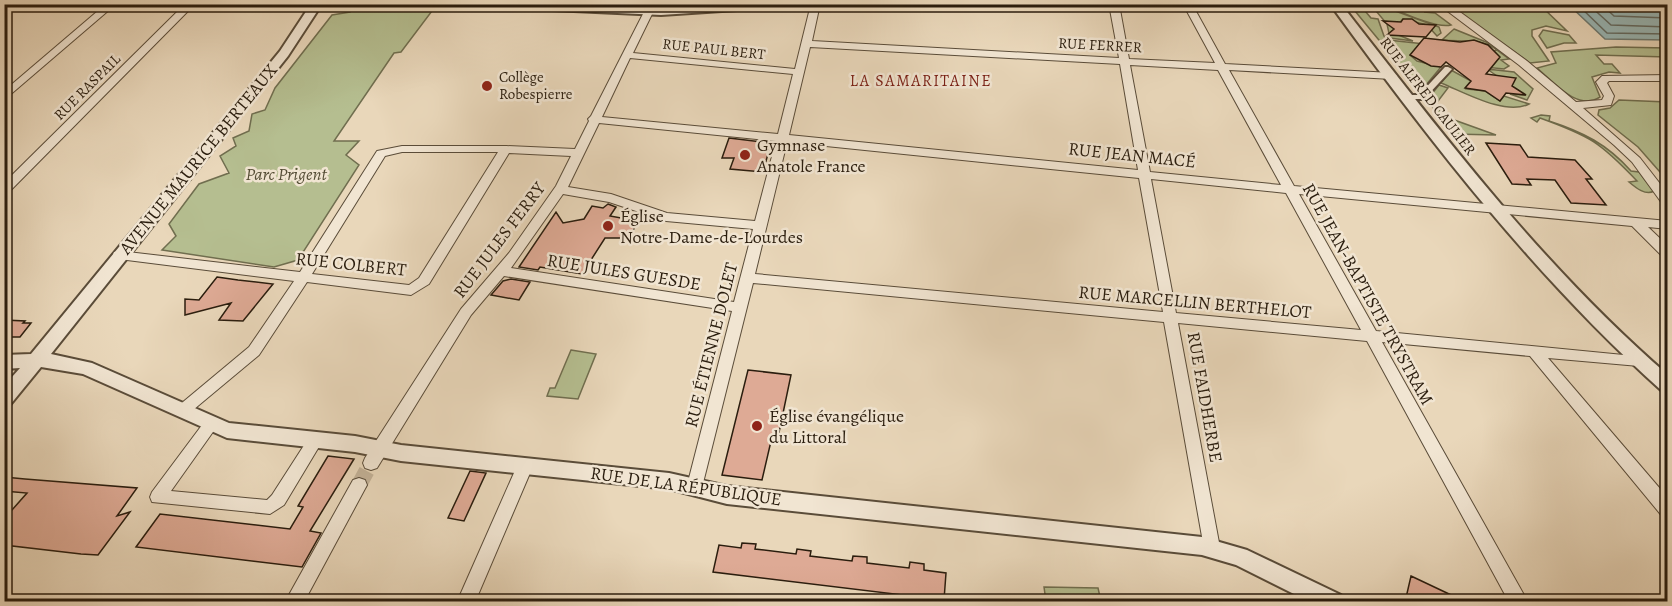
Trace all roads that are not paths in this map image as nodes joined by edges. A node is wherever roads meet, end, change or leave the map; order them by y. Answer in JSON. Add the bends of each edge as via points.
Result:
{"nodes":[{"id":1,"x":112,"y":4,"type":"edge"},
{"id":2,"x":191,"y":4,"type":"edge"},
{"id":3,"x":317,"y":4,"type":"edge"},
{"id":4,"x":329,"y":4,"type":"edge"},
{"id":5,"x":484,"y":4,"type":"edge"},
{"id":6,"x":782,"y":4,"type":"edge"},
{"id":7,"x":816,"y":4,"type":"edge"},
{"id":8,"x":1114,"y":4,"type":"edge"},
{"id":9,"x":1186,"y":4,"type":"edge"},
{"id":10,"x":1335,"y":4,"type":"edge"},
{"id":11,"x":1442,"y":4,"type":"edge"},
{"id":12,"x":590,"y":7,"type":"edge"},
{"id":13,"x":648,"y":12,"type":"junction"},
{"id":14,"x":806,"y":44,"type":"junction"},
{"id":15,"x":284,"y":53,"type":"junction"},
{"id":16,"x":626,"y":54,"type":"junction"},
{"id":17,"x":1124,"y":62,"type":"junction"},
{"id":18,"x":1221,"y":67,"type":"junction"},
{"id":19,"x":1448,"y":69,"type":"dead end"},
{"id":20,"x":799,"y":72,"type":"junction"},
{"id":21,"x":1392,"y":76,"type":"junction"},
{"id":22,"x":1668,"y":78,"type":"edge"},
{"id":23,"x":4,"y":97,"type":"edge"},
{"id":24,"x":1408,"y":97,"type":"junction"},
{"id":25,"x":1573,"y":106,"type":"junction"},
{"id":26,"x":593,"y":119,"type":"junction"},
{"id":27,"x":783,"y":139,"type":"junction"},
{"id":28,"x":506,"y":149,"type":"junction"},
{"id":29,"x":578,"y":153,"type":"junction"},
{"id":30,"x":1145,"y":175,"type":"junction"},
{"id":31,"x":1289,"y":189,"type":"junction"},
{"id":32,"x":4,"y":190,"type":"edge"},
{"id":33,"x":560,"y":190,"type":"junction"},
{"id":34,"x":1668,"y":203,"type":"edge"},
{"id":35,"x":1496,"y":208,"type":"junction"},
{"id":36,"x":1634,"y":220,"type":"junction"},
{"id":37,"x":1668,"y":225,"type":"edge"},
{"id":38,"x":762,"y":226,"type":"junction"},
{"id":39,"x":1668,"y":254,"type":"edge"},
{"id":40,"x":115,"y":260,"type":"junction"},
{"id":41,"x":502,"y":270,"type":"junction"},
{"id":42,"x":303,"y":278,"type":"junction"},
{"id":43,"x":748,"y":278,"type":"junction"},
{"id":44,"x":741,"y":308,"type":"junction"},
{"id":45,"x":1172,"y":318,"type":"junction"},
{"id":46,"x":1371,"y":336,"type":"junction"},
{"id":47,"x":1535,"y":352,"type":"junction"},
{"id":48,"x":21,"y":361,"type":"edge"},
{"id":49,"x":1639,"y":361,"type":"junction"},
{"id":50,"x":4,"y":382,"type":"edge"},
{"id":51,"x":1666,"y":385,"type":"edge"},
{"id":52,"x":4,"y":399,"type":"edge"},
{"id":53,"x":182,"y":411,"type":"junction"},
{"id":54,"x":210,"y":425,"type":"junction"},
{"id":55,"x":315,"y":440,"type":"junction"},
{"id":56,"x":375,"y":456,"type":"junction"},
{"id":57,"x":525,"y":466,"type":"junction"},
{"id":58,"x":358,"y":485,"type":"tunnel mouth"},
{"id":59,"x":695,"y":486,"type":"junction"},
{"id":60,"x":1668,"y":511,"type":"edge"},
{"id":61,"x":1212,"y":548,"type":"junction"},
{"id":62,"x":294,"y":602,"type":"edge"},
{"id":63,"x":466,"y":602,"type":"edge"},
{"id":64,"x":1334,"y":602,"type":"edge"},
{"id":65,"x":1519,"y":602,"type":"edge"}],
"edges":[{"from":1,"to":23,"type":"street"},
{"from":2,"to":32,"type":"street","name":"RUE RASPAIL"},
{"from":3,"to":15,"type":"street","name":"AVENUE MAURICE BERTEAUX"},
{"from":4,"to":15,"type":"street","name":"AVENUE MAURICE BERTEAUX"},
{"from":5,"to":12,"type":"street"},
{"from":6,"to":13,"type":"street"},
{"from":7,"to":14,"type":"street","name":"RUE ÉTIENNE DOLET"},
{"from":8,"to":17,"type":"street","name":"RUE FAIDHERBE"},
{"from":9,"to":18,"type":"street","name":"RUE JEAN-BAPTISTE TRYSTRAM"},
{"from":10,"to":21,"type":"street","name":"RUE ALFRED CAULIER"},
{"from":11,"to":25,"type":"street","via":[[1519,60]]},
{"from":12,"to":13,"type":"street"},
{"from":13,"to":16,"type":"street","name":"RUE JULES FERRY"},
{"from":14,"to":17,"type":"street","name":"RUE FERRER"},
{"from":14,"to":20,"type":"street","name":"RUE ÉTIENNE DOLET"},
{"from":15,"to":40,"type":"street","name":"AVENUE MAURICE BERTEAUX"},
{"from":16,"to":20,"type":"street","name":"RUE PAUL BERT"},
{"from":16,"to":26,"type":"street","name":"RUE JULES FERRY"},
{"from":17,"to":18,"type":"street","name":"RUE FERRER"},
{"from":17,"to":30,"type":"street","name":"RUE FAIDHERBE"},
{"from":18,"to":21,"type":"street","name":"RUE FERRER"},
{"from":18,"to":31,"type":"street","name":"RUE JEAN-BAPTISTE TRYSTRAM"},
{"from":19,"to":24,"type":"street","via":[[1421,97]]},
{"from":20,"to":27,"type":"street","name":"RUE ÉTIENNE DOLET"},
{"from":21,"to":24,"type":"street","name":"RUE ALFRED CAULIER"},
{"from":22,"to":25,"type":"street","via":[[1606,78],[1601,82],[1609,96],[1607,103]]},
{"from":24,"to":35,"type":"street","name":"RUE ALFRED CAULIER"},
{"from":25,"to":34,"type":"street","via":[[1631,155]]},
{"from":26,"to":27,"type":"street","name":"RUE JEAN MACÉ"},
{"from":26,"to":29,"type":"street","name":"RUE JULES FERRY"},
{"from":27,"to":30,"type":"street","name":"RUE JEAN MACÉ"},
{"from":27,"to":38,"type":"street","name":"RUE ÉTIENNE DOLET"},
{"from":28,"to":29,"type":"street"},
{"from":28,"to":42,"type":"street","via":[[402,148],[381,153]]},
{"from":28,"to":42,"type":"street","name":"RUE COLBERT","via":[[417,287],[403,290]]},
{"from":29,"to":33,"type":"street","name":"RUE JULES FERRY"},
{"from":30,"to":31,"type":"street","name":"RUE JEAN MACÉ"},
{"from":30,"to":45,"type":"street","name":"RUE FAIDHERBE"},
{"from":31,"to":35,"type":"street","name":"RUE JEAN MACÉ"},
{"from":31,"to":46,"type":"street","name":"RUE JEAN-BAPTISTE TRYSTRAM"},
{"from":33,"to":38,"type":"street","via":[[611,198],[666,217]]},
{"from":33,"to":41,"type":"street","name":"RUE JULES FERRY"},
{"from":35,"to":36,"type":"street","name":"RUE JEAN MACÉ"},
{"from":35,"to":49,"type":"street","name":"RUE ALFRED CAULIER","via":[[1567,293]]},
{"from":36,"to":37,"type":"street","name":"RUE JEAN MACÉ"},
{"from":36,"to":39,"type":"street"},
{"from":38,"to":43,"type":"street","name":"RUE ÉTIENNE DOLET"},
{"from":40,"to":42,"type":"street","name":"RUE COLBERT"},
{"from":40,"to":48,"type":"street","name":"AVENUE MAURICE BERTEAUX"},
{"from":41,"to":44,"type":"street","name":"RUE JULES GUESDE"},
{"from":41,"to":56,"type":"street","name":"RUE JULES FERRY","via":[[466,312]]},
{"from":42,"to":53,"type":"street","via":[[251,354]]},
{"from":43,"to":44,"type":"street","name":"RUE ÉTIENNE DOLET"},
{"from":43,"to":45,"type":"street","name":"RUE MARCELLIN BERTHELOT"},
{"from":44,"to":59,"type":"street","name":"RUE ÉTIENNE DOLET"},
{"from":45,"to":46,"type":"street","name":"RUE MARCELLIN BERTHELOT"},
{"from":45,"to":61,"type":"street","name":"RUE FAIDHERBE"},
{"from":46,"to":47,"type":"street","name":"RUE MARCELLIN BERTHELOT"},
{"from":46,"to":65,"type":"street","name":"RUE JEAN-BAPTISTE TRYSTRAM"},
{"from":47,"to":49,"type":"street","name":"RUE MARCELLIN BERTHELOT"},
{"from":47,"to":60,"type":"street"},
{"from":48,"to":50,"type":"street","name":"AVENUE MAURICE BERTEAUX"},
{"from":48,"to":52,"type":"street","name":"AVENUE MAURICE BERTEAUX"},
{"from":48,"to":53,"type":"street","name":"RUE DE LA RÉPUBLIQUE","via":[[59,361],[91,370]]},
{"from":49,"to":51,"type":"street","name":"RUE ALFRED CAULIER"},
{"from":53,"to":54,"type":"street","name":"RUE DE LA RÉPUBLIQUE"},
{"from":54,"to":55,"type":"street","name":"RUE DE LA RÉPUBLIQUE"},
{"from":54,"to":55,"type":"street","via":[[158,497],[270,507]]},
{"from":55,"to":56,"type":"street","name":"RUE DE LA RÉPUBLIQUE"},
{"from":56,"to":57,"type":"street","name":"RUE DE LA RÉPUBLIQUE"},
{"from":57,"to":59,"type":"street","name":"RUE DE LA RÉPUBLIQUE"},
{"from":57,"to":63,"type":"street"},
{"from":58,"to":62,"type":"street"},
{"from":59,"to":61,"type":"street","name":"RUE DE LA RÉPUBLIQUE","via":[[727,495]]},
{"from":61,"to":64,"type":"street","name":"RUE DE LA RÉPUBLIQUE","via":[[1240,557]]}]}
